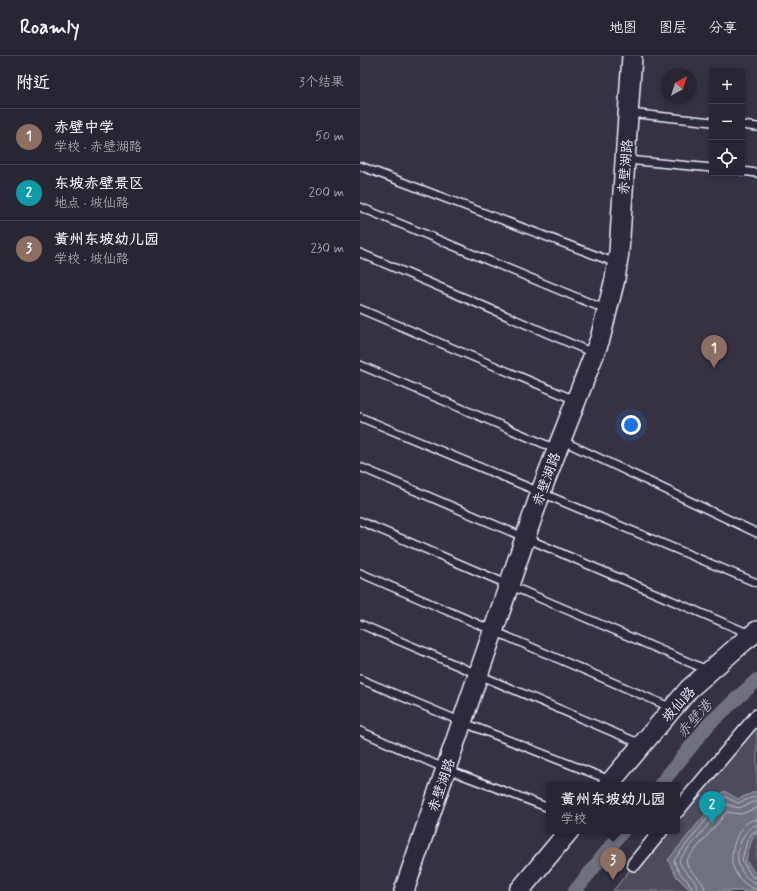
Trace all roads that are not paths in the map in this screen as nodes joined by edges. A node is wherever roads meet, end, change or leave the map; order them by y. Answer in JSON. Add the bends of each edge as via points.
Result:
{"nodes":[{"id":1,"x":632,"y":56,"type":"edge"},
{"id":2,"x":628,"y":113,"type":"junction"},
{"id":3,"x":709,"y":122,"type":"edge"},
{"id":4,"x":745,"y":125,"type":"edge"},
{"id":5,"x":757,"y":127,"type":"edge"},
{"id":6,"x":625,"y":160,"type":"junction"},
{"id":7,"x":360,"y":166,"type":"edge"},
{"id":8,"x":709,"y":168,"type":"edge"},
{"id":9,"x":745,"y":171,"type":"edge"},
{"id":10,"x":757,"y":173,"type":"edge"},
{"id":11,"x":360,"y":207,"type":"edge"},
{"id":12,"x":360,"y":253,"type":"edge"},
{"id":13,"x":617,"y":263,"type":"junction"},
{"id":14,"x":360,"y":309,"type":"edge"},
{"id":15,"x":608,"y":310,"type":"junction"},
{"id":16,"x":594,"y":354,"type":"junction"},
{"id":17,"x":360,"y":365,"type":"edge"},
{"id":18,"x":576,"y":400,"type":"junction"},
{"id":19,"x":360,"y":417,"type":"edge"},
{"id":20,"x":559,"y":445,"type":"junction"},
{"id":21,"x":360,"y":467,"type":"edge"},
{"id":22,"x":541,"y":493,"type":"junction"},
{"id":23,"x":360,"y":521,"type":"edge"},
{"id":24,"x":757,"y":533,"type":"edge"},
{"id":25,"x":525,"y":538,"type":"junction"},
{"id":26,"x":360,"y":573,"type":"edge"},
{"id":27,"x":757,"y":584,"type":"edge"},
{"id":28,"x":509,"y":585,"type":"junction"},
{"id":29,"x":360,"y":624,"type":"edge"},
{"id":30,"x":493,"y":631,"type":"junction"},
{"id":31,"x":755,"y":633,"type":"edge"},
{"id":32,"x":709,"y":671,"type":"junction"},
{"id":33,"x":478,"y":674,"type":"junction"},
{"id":34,"x":360,"y":679,"type":"edge"},
{"id":35,"x":672,"y":709,"type":"junction"},
{"id":36,"x":757,"y":716,"type":"edge"},
{"id":37,"x":462,"y":722,"type":"junction"},
{"id":38,"x":360,"y":731,"type":"edge"},
{"id":39,"x":641,"y":744,"type":"junction"},
{"id":40,"x":446,"y":769,"type":"junction"},
{"id":41,"x":607,"y":782,"type":"edge"},
{"id":42,"x":610,"y":782,"type":"edge"},
{"id":43,"x":546,"y":807,"type":"edge"},
{"id":44,"x":680,"y":807,"type":"edge"},
{"id":45,"x":566,"y":834,"type":"edge"},
{"id":46,"x":659,"y":834,"type":"edge"},
{"id":47,"x":634,"y":864,"type":"dead end"},
{"id":48,"x":404,"y":891,"type":"edge"},
{"id":49,"x":519,"y":891,"type":"edge"}],
"edges":[{"from":1,"to":2,"type":"street","name":"赤壁湖路"},
{"from":2,"to":3,"type":"lane"},
{"from":2,"to":6,"type":"street","name":"赤壁湖路"},
{"from":4,"to":5,"type":"lane"},
{"from":6,"to":8,"type":"lane"},
{"from":6,"to":13,"type":"street","name":"赤壁湖路"},
{"from":7,"to":13,"type":"lane"},
{"from":9,"to":10,"type":"lane"},
{"from":11,"to":15,"type":"lane"},
{"from":12,"to":16,"type":"lane"},
{"from":13,"to":15,"type":"street","name":"赤壁湖路"},
{"from":14,"to":18,"type":"lane"},
{"from":15,"to":16,"type":"street","name":"赤壁湖路"},
{"from":16,"to":18,"type":"street","name":"赤壁湖路"},
{"from":17,"to":20,"type":"lane"},
{"from":18,"to":20,"type":"street","name":"赤壁湖路"},
{"from":19,"to":22,"type":"lane"},
{"from":20,"to":22,"type":"street","name":"赤壁湖路"},
{"from":20,"to":24,"type":"lane"},
{"from":21,"to":25,"type":"lane"},
{"from":22,"to":25,"type":"street","name":"赤壁湖路"},
{"from":22,"to":27,"type":"lane"},
{"from":23,"to":28,"type":"lane"},
{"from":25,"to":28,"type":"street","name":"赤壁湖路"},
{"from":25,"to":31,"type":"lane"},
{"from":26,"to":30,"type":"lane"},
{"from":28,"to":30,"type":"street","name":"赤壁湖路"},
{"from":28,"to":32,"type":"lane"},
{"from":29,"to":33,"type":"lane"},
{"from":30,"to":33,"type":"street","name":"赤壁湖路"},
{"from":30,"to":35,"type":"lane"},
{"from":31,"to":32,"type":"street","name":"坡仙路"},
{"from":32,"to":35,"type":"street","name":"坡仙路"},
{"from":33,"to":37,"type":"street","name":"赤壁湖路"},
{"from":33,"to":39,"type":"lane"},
{"from":34,"to":37,"type":"lane"},
{"from":35,"to":39,"type":"street","name":"坡仙路"},
{"from":36,"to":44,"type":"street"},
{"from":37,"to":40,"type":"street","name":"赤壁湖路"},
{"from":37,"to":41,"type":"lane"},
{"from":38,"to":40,"type":"lane"},
{"from":39,"to":42,"type":"street","name":"坡仙路"},
{"from":40,"to":43,"type":"lane"},
{"from":40,"to":48,"type":"street","name":"赤壁湖路"},
{"from":45,"to":49,"type":"street"},
{"from":46,"to":47,"type":"street"}]}
